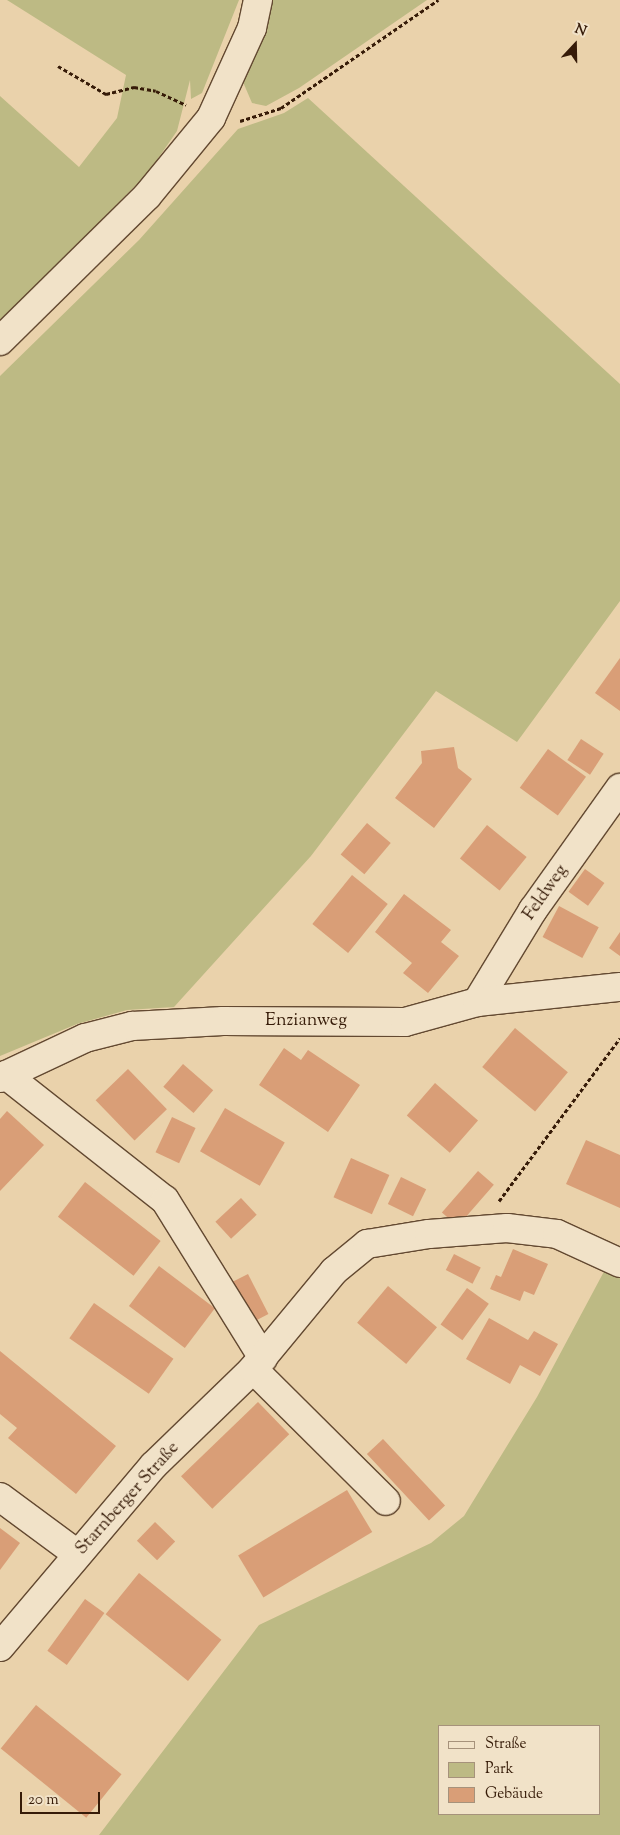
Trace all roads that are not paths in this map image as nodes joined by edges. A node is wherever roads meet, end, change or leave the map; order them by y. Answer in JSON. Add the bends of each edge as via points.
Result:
{"nodes":[{"id":1,"x":258,"y":0,"type":"edge"},
{"id":2,"x":0,"y":341,"type":"edge"},
{"id":3,"x":620,"y":788,"type":"edge"},
{"id":4,"x":620,"y":987,"type":"edge"},
{"id":5,"x":477,"y":1002,"type":"junction"},
{"id":6,"x":3,"y":1077,"type":"edge"},
{"id":7,"x":620,"y":1262,"type":"edge"},
{"id":8,"x":258,"y":1364,"type":"junction"},
{"id":9,"x":0,"y":1497,"type":"edge"},
{"id":10,"x":386,"y":1500,"type":"dead end"},
{"id":11,"x":77,"y":1554,"type":"junction"},
{"id":12,"x":0,"y":1647,"type":"edge"}],
"edges":[{"from":1,"to":2,"type":"street","via":[[222,120]]},
{"from":3,"to":5,"type":"street","name":"Feldweg","via":[[533,910]]},
{"from":4,"to":5,"type":"street","name":"Enzianweg"},
{"from":5,"to":6,"type":"street","name":"Enzianweg","via":[[405,1022],[224,1021],[132,1026],[85,1038]]},
{"from":6,"to":8,"type":"street","via":[[165,1200]]},
{"from":7,"to":8,"type":"street","name":"Starnberger Straße","via":[[557,1234],[507,1228],[429,1234],[367,1244],[334,1271]]},
{"from":8,"to":10,"type":"street"},
{"from":8,"to":11,"type":"street","name":"Starnberger Straße","via":[[154,1465]]},
{"from":9,"to":11,"type":"street"},
{"from":11,"to":12,"type":"street","name":"Starnberger Straße"}]}
